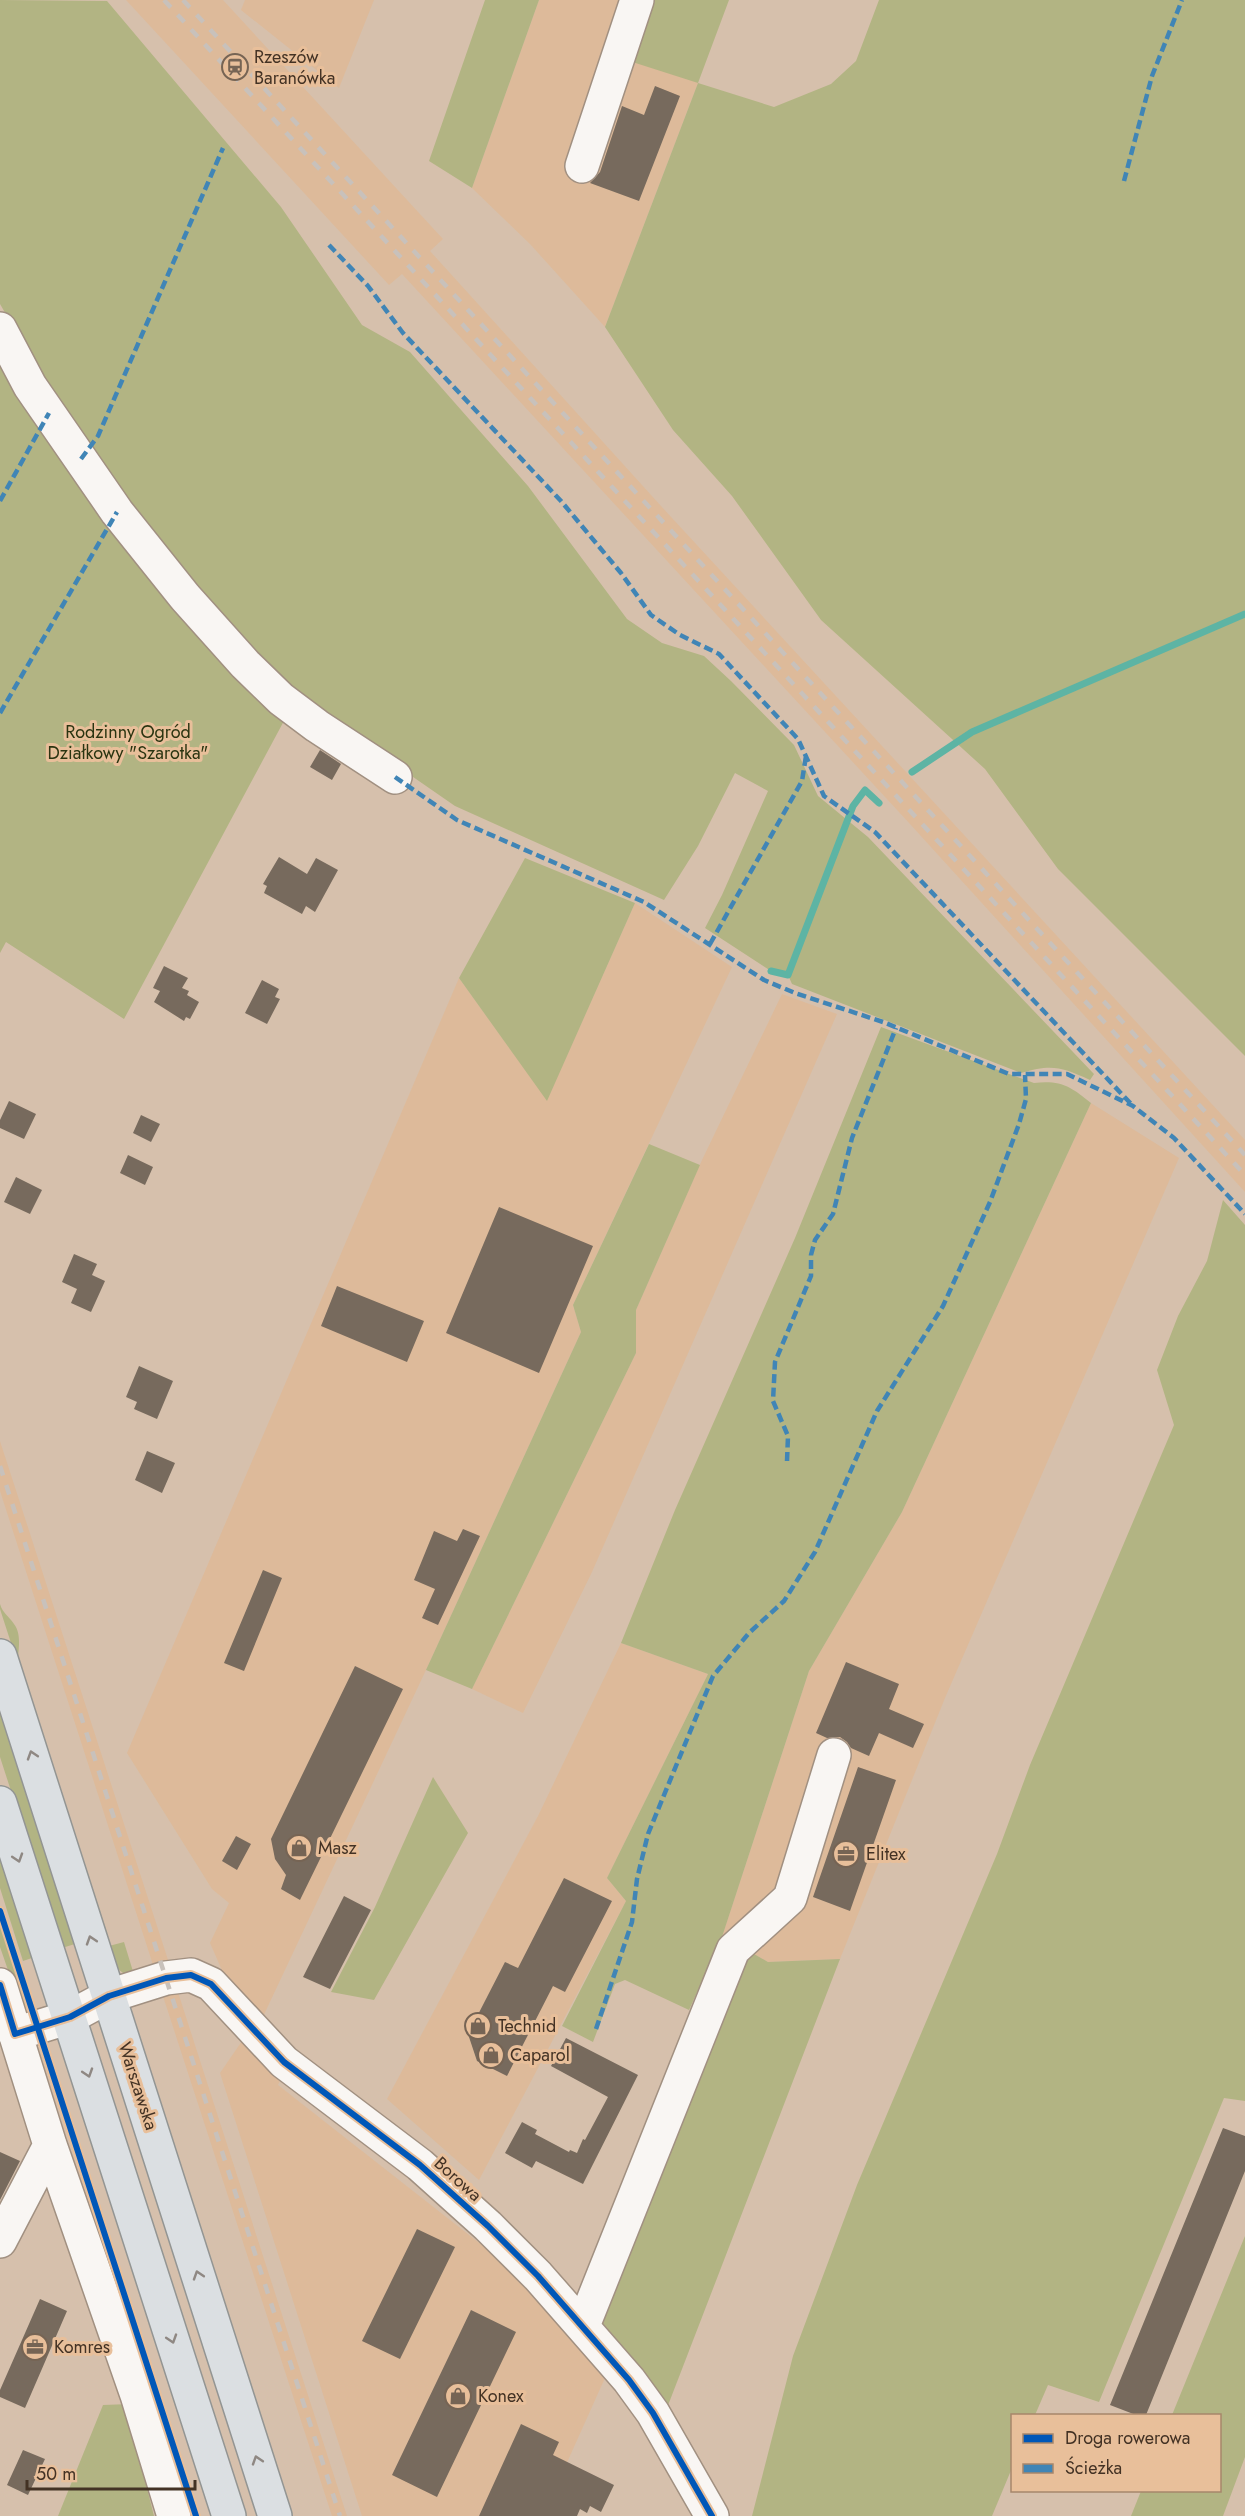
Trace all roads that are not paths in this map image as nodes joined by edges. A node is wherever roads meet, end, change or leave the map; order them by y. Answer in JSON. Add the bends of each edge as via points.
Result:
{"nodes":[{"id":1,"x":637,"y":0,"type":"edge"},
{"id":2,"x":582,"y":166,"type":"dead end"},
{"id":3,"x":0,"y":329,"type":"edge"},
{"id":4,"x":395,"y":777,"type":"dead end"},
{"id":5,"x":0,"y":1656,"type":"edge"},
{"id":6,"x":834,"y":1755,"type":"dead end"},
{"id":7,"x":0,"y":1803,"type":"edge"},
{"id":8,"x":0,"y":1985,"type":"edge"},
{"id":9,"x":109,"y":1996,"type":"junction"},
{"id":10,"x":70,"y":2017,"type":"junction"},
{"id":11,"x":15,"y":2034,"type":"junction"},
{"id":12,"x":50,"y":2145,"type":"junction"},
{"id":13,"x":0,"y":2241,"type":"edge"},
{"id":14,"x":584,"y":2326,"type":"junction"},
{"id":15,"x":174,"y":2516,"type":"edge"},
{"id":16,"x":229,"y":2516,"type":"edge"},
{"id":17,"x":275,"y":2516,"type":"edge"},
{"id":18,"x":712,"y":2516,"type":"edge"}],
"edges":[{"from":1,"to":2,"type":"street"},
{"from":3,"to":4,"type":"street","via":[[30,386],[105,494],[192,605],[281,699]]},
{"from":9,"to":5,"type":"main road","name":"Warszawska","one_way":true},
{"from":6,"to":14,"type":"street","via":[[790,1898],[733,1950]]},
{"from":7,"to":10,"type":"main road","one_way":true},
{"from":8,"to":11,"type":"street"},
{"from":9,"to":10,"type":"street","name":"Borowa"},
{"from":9,"to":14,"type":"street","name":"Borowa","via":[[181,1974],[211,1984],[284,2062],[420,2165],[488,2226]]},
{"from":17,"to":9,"type":"main road","name":"Warszawska","one_way":true},
{"from":10,"to":11,"type":"street"},
{"from":10,"to":16,"type":"main road","one_way":true},
{"from":11,"to":12,"type":"street"},
{"from":12,"to":13,"type":"street"},
{"from":12,"to":15,"type":"street","via":[[137,2395]]},
{"from":14,"to":18,"type":"street","name":"Borowa","via":[[653,2413]]}]}
